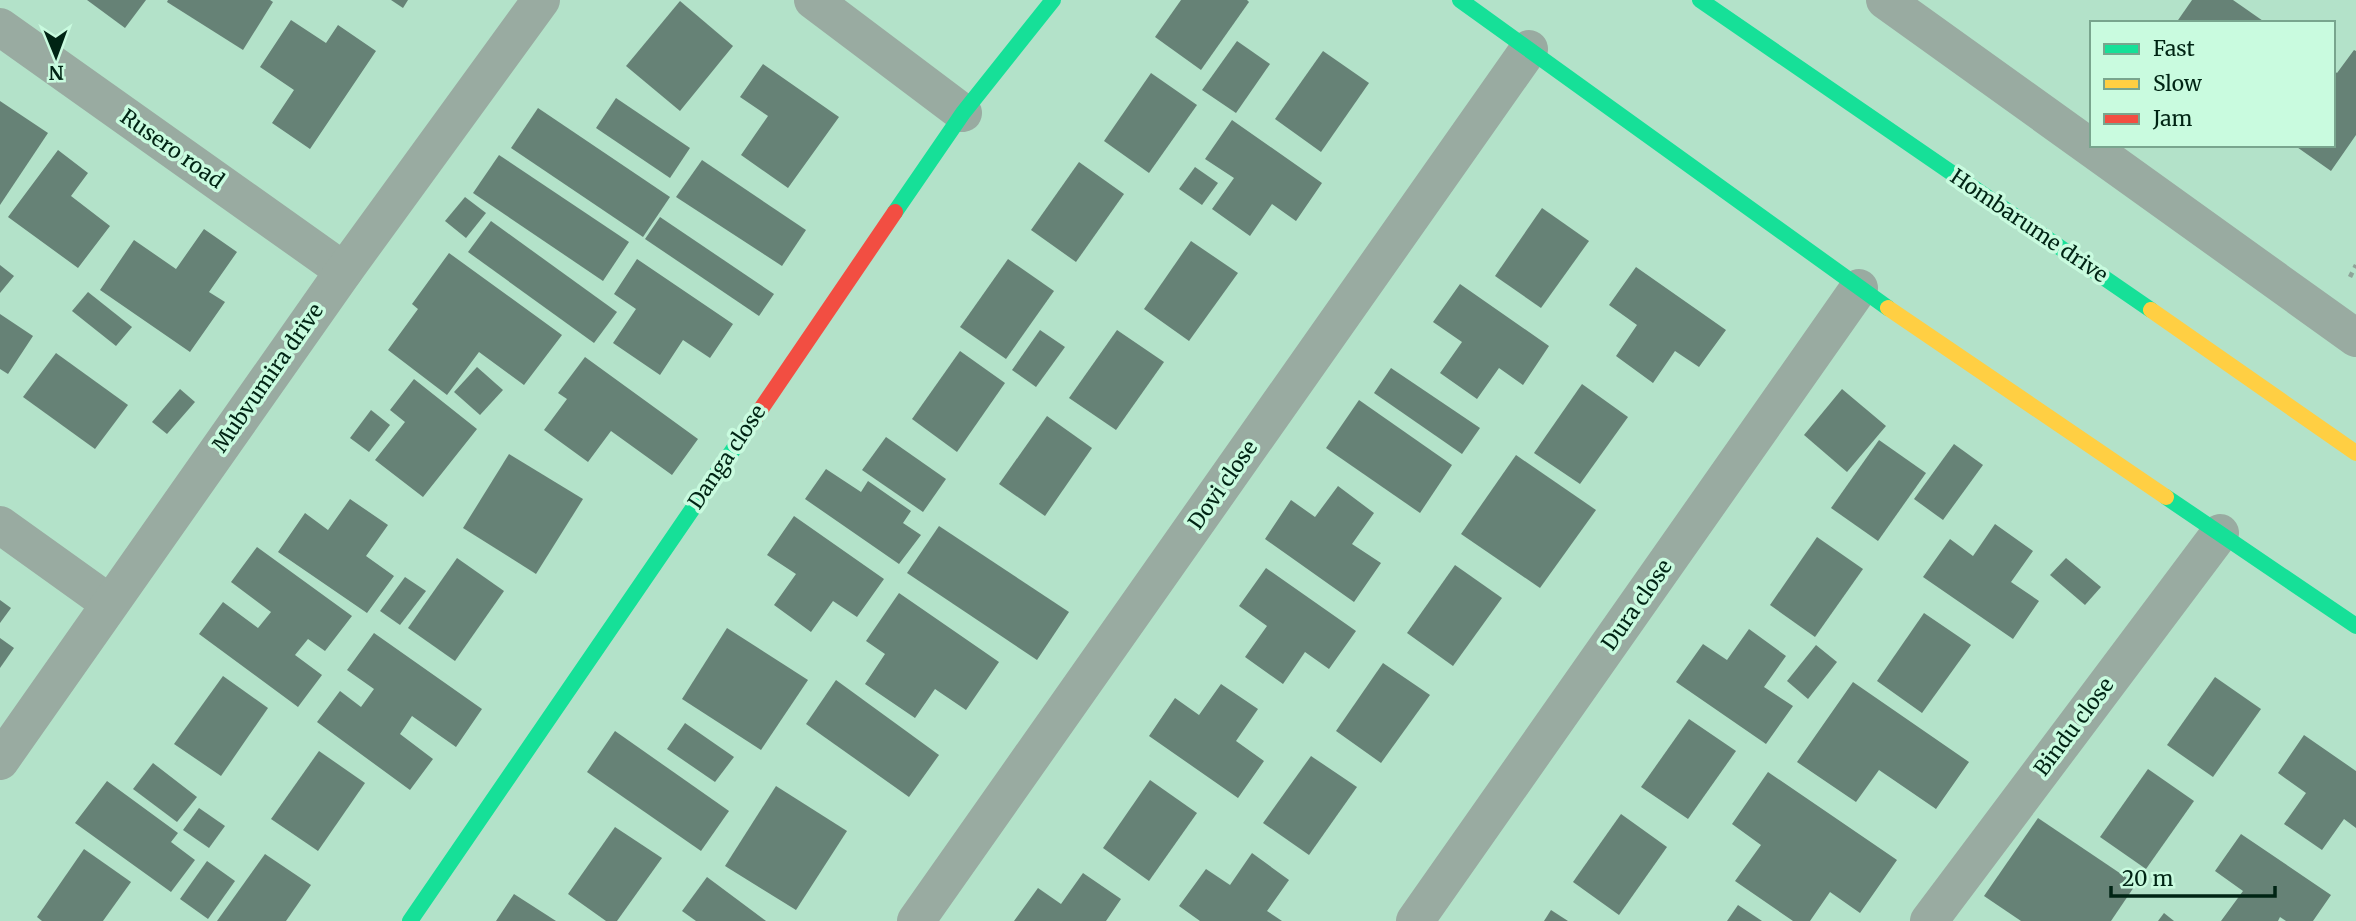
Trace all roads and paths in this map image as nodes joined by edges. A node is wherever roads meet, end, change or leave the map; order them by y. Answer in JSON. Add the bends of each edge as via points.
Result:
{"nodes":[{"id":1,"x":541,"y":0,"type":"edge"},
{"id":2,"x":813,"y":0,"type":"edge"},
{"id":3,"x":1053,"y":0,"type":"edge"},
{"id":4,"x":1460,"y":0,"type":"edge"},
{"id":5,"x":1700,"y":0,"type":"edge"},
{"id":6,"x":1885,"y":0,"type":"edge"},
{"id":7,"x":0,"y":27,"type":"edge"},
{"id":8,"x":1529,"y":49,"type":"junction"},
{"id":9,"x":963,"y":113,"type":"junction"},
{"id":10,"x":344,"y":271,"type":"junction"},
{"id":11,"x":1858,"y":288,"type":"junction"},
{"id":12,"x":2356,"y":338,"type":"edge"},
{"id":13,"x":2356,"y":453,"type":"edge"},
{"id":14,"x":0,"y":525,"type":"edge"},
{"id":15,"x":2220,"y":533,"type":"junction"},
{"id":16,"x":110,"y":603,"type":"junction"},
{"id":17,"x":2356,"y":626,"type":"edge"},
{"id":18,"x":0,"y":761,"type":"edge"},
{"id":19,"x":410,"y":921,"type":"edge"},
{"id":20,"x":916,"y":921,"type":"edge"},
{"id":21,"x":1415,"y":921,"type":"edge"},
{"id":22,"x":1929,"y":921,"type":"edge"}],
"edges":[{"from":1,"to":10,"type":"street","name":"Mubvumira drive"},
{"from":2,"to":9,"type":"street"},
{"from":3,"to":9,"type":"street","name":"Danga close"},
{"from":4,"to":8,"type":"street"},
{"from":5,"to":13,"type":"street","name":"Hombarume drive"},
{"from":6,"to":12,"type":"street"},
{"from":7,"to":10,"type":"street","name":"Rusero road"},
{"from":8,"to":11,"type":"street"},
{"from":8,"to":20,"type":"street","name":"Dovi close"},
{"from":9,"to":19,"type":"street","name":"Danga close"},
{"from":10,"to":16,"type":"street","name":"Mubvumira drive"},
{"from":11,"to":15,"type":"street"},
{"from":11,"to":21,"type":"street","name":"Dura close"},
{"from":14,"to":16,"type":"street"},
{"from":15,"to":17,"type":"street"},
{"from":15,"to":22,"type":"street","name":"Bindu close"},
{"from":16,"to":18,"type":"street","name":"Mubvumira drive"}]}
